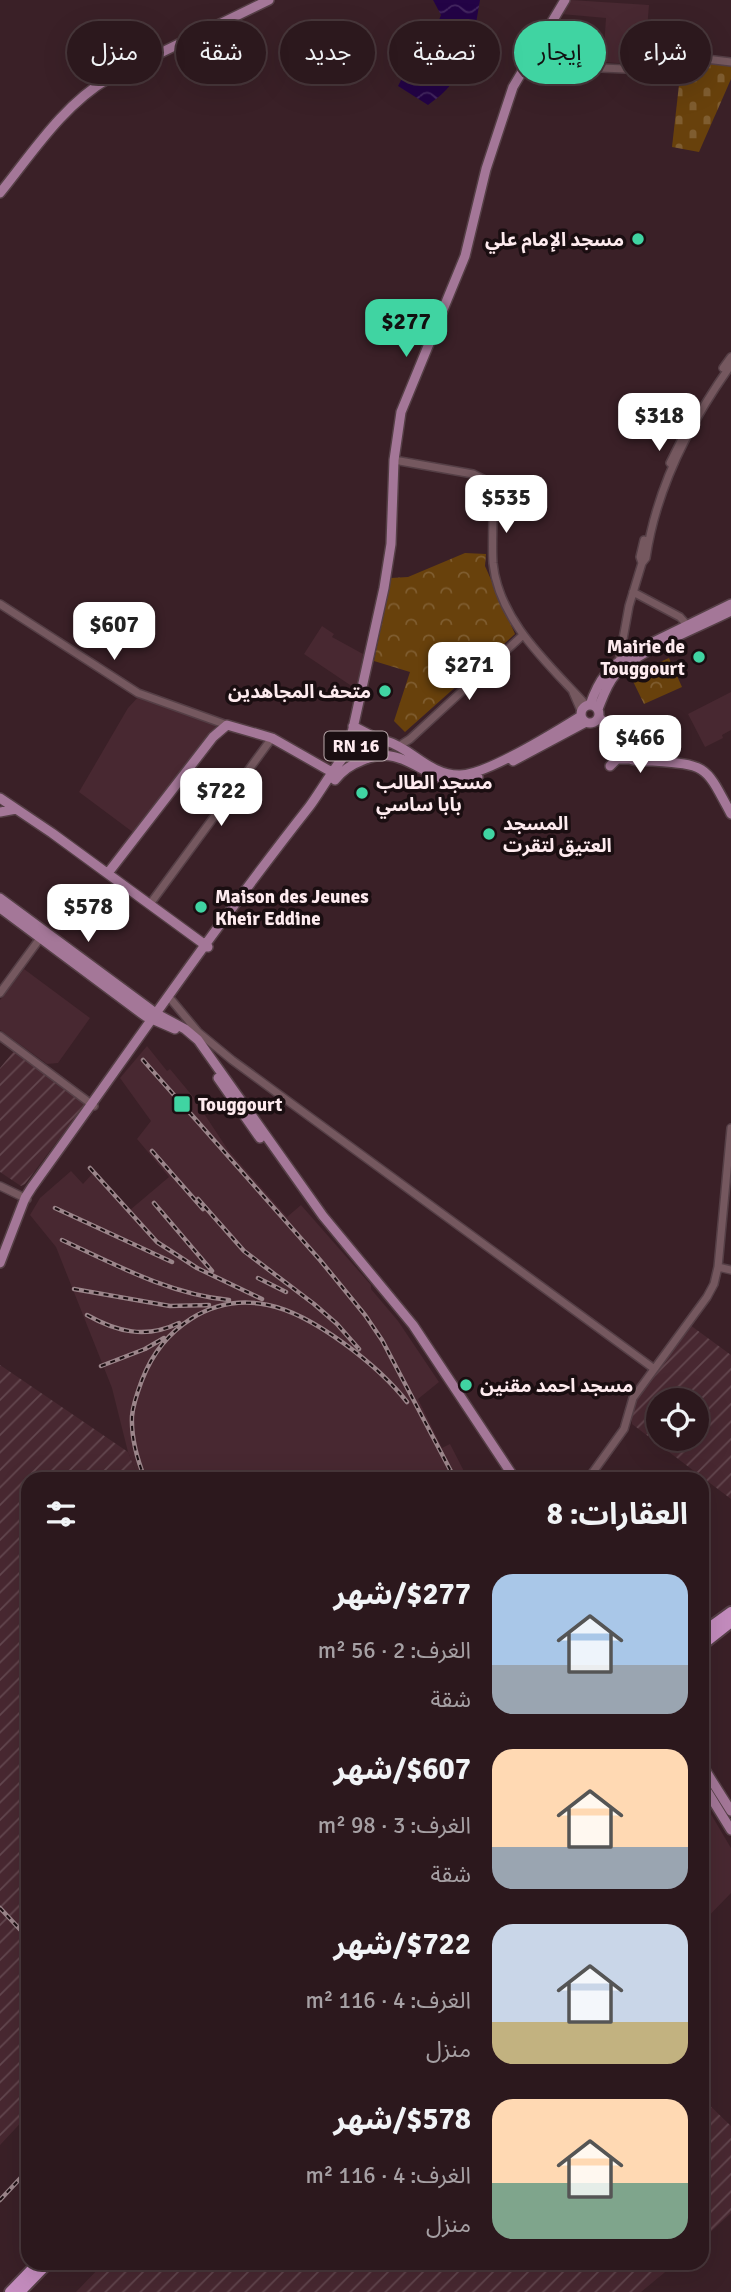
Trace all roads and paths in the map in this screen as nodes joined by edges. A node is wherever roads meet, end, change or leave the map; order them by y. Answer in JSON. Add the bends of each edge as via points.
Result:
{"nodes":[{"id":1,"x":269,"y":0,"type":"edge"},
{"id":2,"x":565,"y":0,"type":"edge"},
{"id":3,"x":552,"y":21,"type":"edge"},
{"id":4,"x":731,"y":62,"type":"edge"},
{"id":5,"x":606,"y":68,"type":"edge"},
{"id":6,"x":515,"y":84,"type":"edge"},
{"id":7,"x":0,"y":193,"type":"edge"},
{"id":8,"x":731,"y":357,"type":"edge"},
{"id":9,"x":731,"y":365,"type":"edge"},
{"id":10,"x":394,"y":460,"type":"junction"},
{"id":11,"x":642,"y":563,"type":"junction"},
{"id":12,"x":633,"y":592,"type":"junction"},
{"id":13,"x":0,"y":604,"type":"edge"},
{"id":14,"x":731,"y":604,"type":"edge"},
{"id":15,"x":731,"y":611,"type":"edge"},
{"id":16,"x":690,"y":627,"type":"junction"},
{"id":17,"x":523,"y":635,"type":"junction"},
{"id":18,"x":619,"y":661,"type":"junction"},
{"id":19,"x":590,"y":714,"type":"junction"},
{"id":20,"x":227,"y":724,"type":"junction"},
{"id":21,"x":354,"y":726,"type":"junction"},
{"id":22,"x":272,"y":738,"type":"junction"},
{"id":23,"x":378,"y":739,"type":"junction"},
{"id":24,"x":399,"y":746,"type":"junction"},
{"id":25,"x":348,"y":751,"type":"junction"},
{"id":26,"x":628,"y":759,"type":"junction"},
{"id":27,"x":610,"y":766,"type":"dead end"},
{"id":28,"x":336,"y":774,"type":"junction"},
{"id":29,"x":0,"y":798,"type":"edge"},
{"id":30,"x":16,"y":808,"type":"junction"},
{"id":31,"x":0,"y":812,"type":"edge"},
{"id":32,"x":731,"y":814,"type":"edge"},
{"id":33,"x":107,"y":873,"type":"junction"},
{"id":34,"x":0,"y":898,"type":"edge"},
{"id":35,"x":150,"y":904,"type":"junction"},
{"id":36,"x":0,"y":908,"type":"edge"},
{"id":37,"x":41,"y":937,"type":"junction"},
{"id":38,"x":208,"y":947,"type":"junction"},
{"id":39,"x":0,"y":993,"type":"edge"},
{"id":40,"x":170,"y":999,"type":"junction"},
{"id":41,"x":157,"y":1018,"type":"junction"},
{"id":42,"x":0,"y":1036,"type":"edge"},
{"id":43,"x":93,"y":1106,"type":"junction"},
{"id":44,"x":731,"y":1128,"type":"edge"},
{"id":45,"x":0,"y":1186,"type":"edge"},
{"id":46,"x":27,"y":1199,"type":"junction"},
{"id":47,"x":0,"y":1263,"type":"edge"},
{"id":48,"x":718,"y":1267,"type":"junction"},
{"id":49,"x":731,"y":1270,"type":"edge"},
{"id":50,"x":0,"y":1273,"type":"edge"},
{"id":51,"x":653,"y":1368,"type":"junction"},
{"id":52,"x":503,"y":1472,"type":"edge"},
{"id":53,"x":510,"y":1472,"type":"edge"},
{"id":54,"x":593,"y":1472,"type":"edge"},
{"id":55,"x":731,"y":1612,"type":"edge"},
{"id":56,"x":731,"y":1622,"type":"edge"},
{"id":57,"x":709,"y":1628,"type":"edge"},
{"id":58,"x":709,"y":1639,"type":"edge"},
{"id":59,"x":709,"y":1776,"type":"edge"},
{"id":60,"x":709,"y":1794,"type":"edge"},
{"id":61,"x":731,"y":1811,"type":"edge"},
{"id":62,"x":731,"y":1830,"type":"edge"},
{"id":63,"x":31,"y":2270,"type":"edge"},
{"id":64,"x":41,"y":2270,"type":"edge"},
{"id":65,"x":10,"y":2292,"type":"edge"},
{"id":66,"x":20,"y":2292,"type":"edge"}],
"edges":[{"from":1,"to":7,"type":"main road","via":[[91,89],[57,122]]},
{"from":2,"to":3,"type":"main road"},
{"from":4,"to":5,"type":"street","via":[[706,59],[648,70]]},
{"from":6,"to":10,"type":"main road","via":[[486,169],[465,256],[401,412]]},
{"from":8,"to":11,"type":"street","via":[[691,420],[669,466],[649,518]]},
{"from":9,"to":11,"type":"street","via":[[674,466]]},
{"from":10,"to":17,"type":"street","via":[[473,474],[489,482],[495,574],[506,607]]},
{"from":10,"to":21,"type":"main road","via":[[391,544]]},
{"from":11,"to":12,"type":"street"},
{"from":12,"to":16,"type":"street"},
{"from":12,"to":18,"type":"street"},
{"from":13,"to":20,"type":"street","via":[[138,693]]},
{"from":14,"to":16,"type":"main road"},
{"from":15,"to":16,"type":"main road"},
{"from":16,"to":18,"type":"main road"},
{"from":16,"to":19,"type":"main road","via":[[619,671]]},
{"from":17,"to":19,"type":"street"},
{"from":17,"to":24,"type":"street"},
{"from":18,"to":19,"type":"main road","via":[[605,673]]},
{"from":19,"to":24,"type":"main road","number":"RN 16","via":[[465,775],[440,772]]},
{"from":19,"to":26,"type":"main road"},
{"from":19,"to":28,"type":"main road","number":"RN 16","via":[[526,755],[466,781],[441,778],[391,755],[367,758]]},
{"from":20,"to":22,"type":"main road"},
{"from":20,"to":33,"type":"main road"},
{"from":21,"to":23,"type":"main road"},
{"from":21,"to":25,"type":"main road"},
{"from":22,"to":28,"type":"main road"},
{"from":22,"to":35,"type":"street"},
{"from":23,"to":24,"type":"main road","number":"RN 16"},
{"from":23,"to":25,"type":"main road","number":"RN 16"},
{"from":25,"to":28,"type":"main road","number":"RN 16"},
{"from":26,"to":27,"type":"main road","via":[[617,759]]},
{"from":26,"to":32,"type":"main road","via":[[702,769]]},
{"from":28,"to":38,"type":"main road","number":"RN 16"},
{"from":29,"to":30,"type":"main road"},
{"from":30,"to":31,"type":"main road"},
{"from":30,"to":33,"type":"main road"},
{"from":33,"to":35,"type":"main road"},
{"from":34,"to":41,"type":"main road"},
{"from":35,"to":38,"type":"main road"},
{"from":36,"to":37,"type":"main road"},
{"from":37,"to":39,"type":"street"},
{"from":37,"to":41,"type":"main road"},
{"from":38,"to":40,"type":"main road"},
{"from":40,"to":41,"type":"main road"},
{"from":40,"to":51,"type":"street","via":[[198,1032],[250,1073]]},
{"from":41,"to":43,"type":"main road"},
{"from":41,"to":52,"type":"main road","via":[[193,1042],[312,1212],[403,1320]]},
{"from":41,"to":53,"type":"main road","via":[[185,1029],[198,1040],[323,1216],[413,1325]]},
{"from":42,"to":43,"type":"street"},
{"from":43,"to":46,"type":"main road"},
{"from":44,"to":48,"type":"street"},
{"from":45,"to":46,"type":"street"},
{"from":46,"to":47,"type":"main road"},
{"from":46,"to":50,"type":"main road"},
{"from":48,"to":49,"type":"street"},
{"from":48,"to":51,"type":"street","via":[[704,1302]]},
{"from":51,"to":54,"type":"street","via":[[633,1398],[624,1429]]},
{"from":55,"to":57,"type":"highway"},
{"from":56,"to":58,"type":"highway"},
{"from":59,"to":61,"type":"main road"},
{"from":60,"to":62,"type":"main road"},
{"from":63,"to":65,"type":"highway"},
{"from":64,"to":66,"type":"highway"}]}
